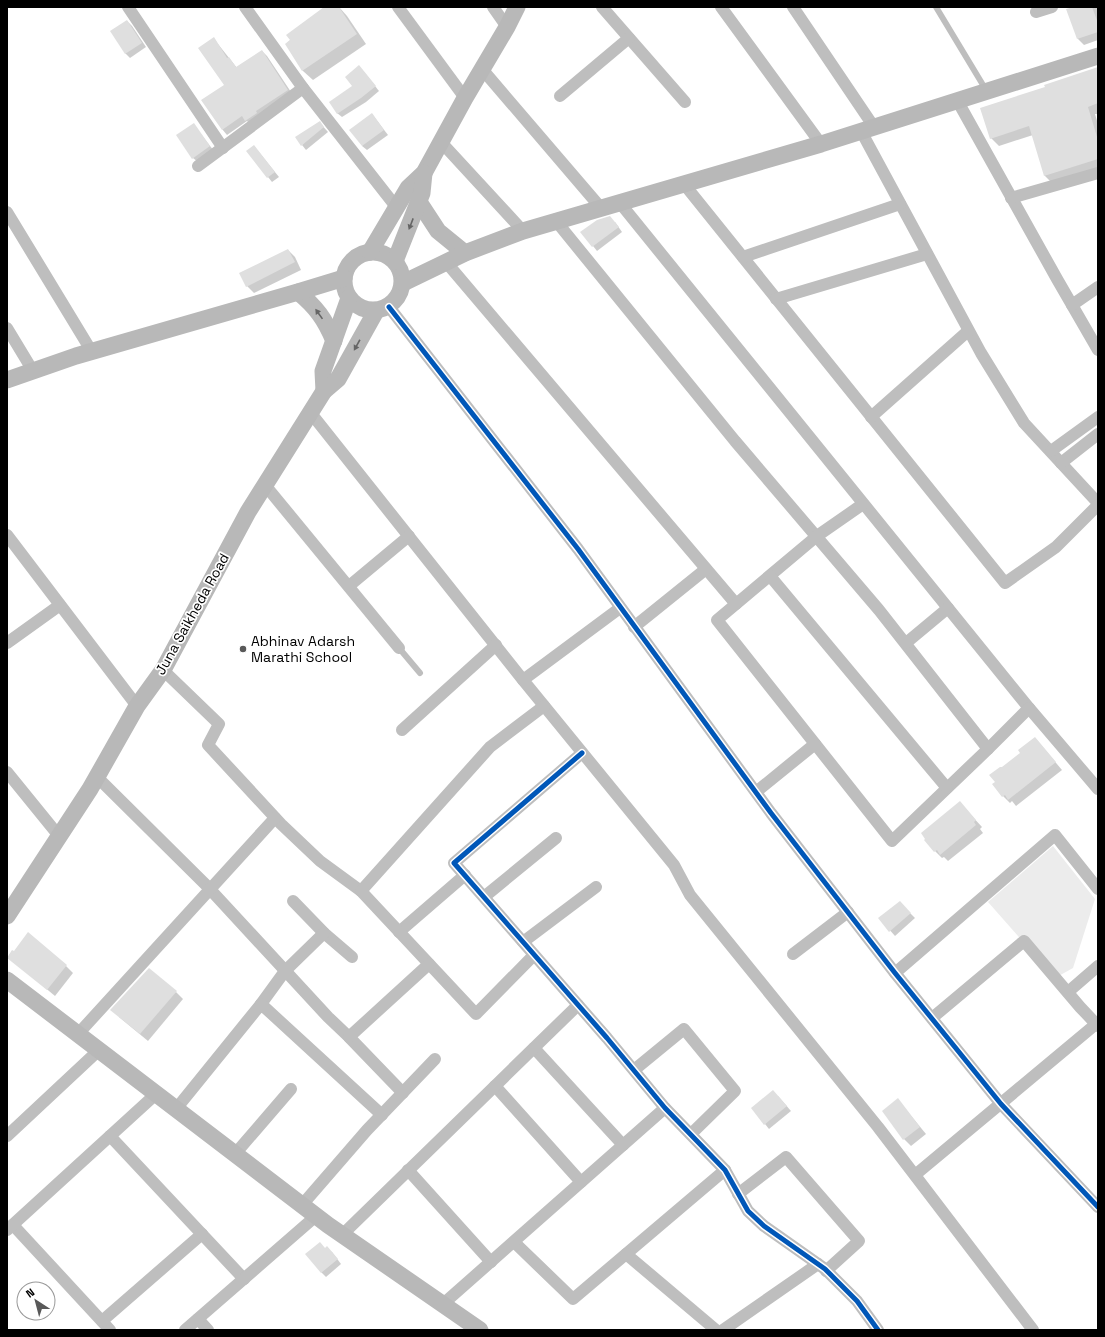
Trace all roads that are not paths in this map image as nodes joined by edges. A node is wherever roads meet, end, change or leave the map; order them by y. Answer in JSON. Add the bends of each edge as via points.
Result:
{"nodes":[{"id":1,"x":128,"y":7,"type":"edge"},
{"id":2,"x":245,"y":7,"type":"edge"},
{"id":3,"x":398,"y":7,"type":"edge"},
{"id":4,"x":494,"y":7,"type":"edge"},
{"id":5,"x":517,"y":7,"type":"edge"},
{"id":6,"x":602,"y":7,"type":"edge"},
{"id":7,"x":721,"y":7,"type":"edge"},
{"id":8,"x":793,"y":7,"type":"edge"},
{"id":9,"x":936,"y":7,"type":"edge"},
{"id":10,"x":1052,"y":7,"type":"edge"},
{"id":11,"x":1036,"y":12,"type":"dead end"},
{"id":12,"x":507,"y":27,"type":"junction"},
{"id":13,"x":629,"y":38,"type":"junction"},
{"id":14,"x":1098,"y":56,"type":"edge"},
{"id":15,"x":482,"y":69,"type":"junction"},
{"id":16,"x":303,"y":88,"type":"junction"},
{"id":17,"x":987,"y":91,"type":"junction"},
{"id":18,"x":560,"y":96,"type":"dead end"},
{"id":19,"x":465,"y":98,"type":"junction"},
{"id":20,"x":957,"y":100,"type":"junction"},
{"id":21,"x":685,"y":102,"type":"dead end"},
{"id":22,"x":868,"y":129,"type":"junction"},
{"id":23,"x":441,"y":142,"type":"junction"},
{"id":24,"x":821,"y":144,"type":"junction"},
{"id":25,"x":222,"y":148,"type":"junction"},
{"id":26,"x":198,"y":166,"type":"dead end"},
{"id":27,"x":424,"y":173,"type":"junction"},
{"id":28,"x":1098,"y":173,"type":"edge"},
{"id":29,"x":684,"y":184,"type":"junction"},
{"id":30,"x":1011,"y":198,"type":"junction"},
{"id":31,"x":419,"y":202,"type":"junction"},
{"id":32,"x":620,"y":203,"type":"junction"},
{"id":33,"x":900,"y":204,"type":"junction"},
{"id":34,"x":397,"y":208,"type":"junction"},
{"id":35,"x":601,"y":208,"type":"junction"},
{"id":36,"x":7,"y":212,"type":"edge"},
{"id":37,"x":556,"y":221,"type":"junction"},
{"id":38,"x":523,"y":231,"type":"junction"},
{"id":39,"x":370,"y":252,"type":"junction"},
{"id":40,"x":465,"y":253,"type":"junction"},
{"id":41,"x":927,"y":254,"type":"junction"},
{"id":42,"x":743,"y":257,"type":"junction"},
{"id":43,"x":395,"y":261,"type":"junction"},
{"id":44,"x":446,"y":262,"type":"junction"},
{"id":45,"x":344,"y":278,"type":"junction"},
{"id":46,"x":403,"y":283,"type":"junction"},
{"id":47,"x":1098,"y":287,"type":"edge"},
{"id":48,"x":298,"y":292,"type":"junction"},
{"id":49,"x":348,"y":298,"type":"junction"},
{"id":50,"x":776,"y":298,"type":"junction"},
{"id":51,"x":1072,"y":305,"type":"junction"},
{"id":52,"x":382,"y":309,"type":"junction"},
{"id":53,"x":7,"y":328,"type":"edge"},
{"id":54,"x":968,"y":331,"type":"junction"},
{"id":55,"x":334,"y":341,"type":"junction"},
{"id":56,"x":1098,"y":350,"type":"edge"},
{"id":57,"x":92,"y":352,"type":"junction"},
{"id":58,"x":33,"y":371,"type":"junction"},
{"id":59,"x":7,"y":380,"type":"edge"},
{"id":60,"x":324,"y":391,"type":"junction"},
{"id":61,"x":310,"y":412,"type":"junction"},
{"id":62,"x":871,"y":417,"type":"junction"},
{"id":63,"x":1098,"y":417,"type":"edge"},
{"id":64,"x":1098,"y":434,"type":"edge"},
{"id":65,"x":1051,"y":451,"type":"junction"},
{"id":66,"x":1061,"y":463,"type":"junction"},
{"id":67,"x":265,"y":485,"type":"junction"},
{"id":68,"x":863,"y":504,"type":"junction"},
{"id":69,"x":1098,"y":504,"type":"edge"},
{"id":70,"x":7,"y":535,"type":"edge"},
{"id":71,"x":409,"y":536,"type":"junction"},
{"id":72,"x":817,"y":536,"type":"junction"},
{"id":73,"x":706,"y":569,"type":"junction"},
{"id":74,"x":770,"y":576,"type":"junction"},
{"id":75,"x":349,"y":586,"type":"junction"},
{"id":76,"x":736,"y":604,"type":"junction"},
{"id":77,"x":60,"y":605,"type":"junction"},
{"id":78,"x":620,"y":608,"type":"junction"},
{"id":79,"x":948,"y":608,"type":"junction"},
{"id":80,"x":634,"y":627,"type":"junction"},
{"id":81,"x":7,"y":643,"type":"edge"},
{"id":82,"x":906,"y":643,"type":"junction"},
{"id":83,"x":496,"y":645,"type":"junction"},
{"id":84,"x":399,"y":648,"type":"joint"},
{"id":85,"x":163,"y":670,"type":"junction"},
{"id":86,"x":420,"y":673,"type":"dead end"},
{"id":87,"x":523,"y":680,"type":"junction"},
{"id":88,"x":137,"y":706,"type":"junction"},
{"id":89,"x":544,"y":706,"type":"junction"},
{"id":90,"x":1029,"y":708,"type":"junction"},
{"id":91,"x":402,"y":730,"type":"dead end"},
{"id":92,"x":815,"y":744,"type":"junction"},
{"id":93,"x":988,"y":749,"type":"junction"},
{"id":94,"x":582,"y":753,"type":"junction"},
{"id":95,"x":7,"y":772,"type":"edge"},
{"id":96,"x":97,"y":777,"type":"junction"},
{"id":97,"x":947,"y":788,"type":"junction"},
{"id":98,"x":1098,"y":789,"type":"edge"},
{"id":99,"x":756,"y":792,"type":"junction"},
{"id":100,"x":275,"y":818,"type":"junction"},
{"id":101,"x":59,"y":836,"type":"junction"},
{"id":102,"x":556,"y":838,"type":"dead end"},
{"id":103,"x":465,"y":875,"type":"junction"},
{"id":104,"x":596,"y":887,"type":"dead end"},
{"id":105,"x":1098,"y":889,"type":"edge"},
{"id":106,"x":210,"y":890,"type":"junction"},
{"id":107,"x":361,"y":891,"type":"junction"},
{"id":108,"x":484,"y":897,"type":"junction"},
{"id":109,"x":293,"y":901,"type":"dead end"},
{"id":110,"x":848,"y":912,"type":"junction"},
{"id":111,"x":7,"y":916,"type":"edge"},
{"id":112,"x":399,"y":932,"type":"junction"},
{"id":113,"x":324,"y":933,"type":"junction"},
{"id":114,"x":523,"y":942,"type":"junction"},
{"id":115,"x":793,"y":954,"type":"dead end"},
{"id":116,"x":534,"y":955,"type":"junction"},
{"id":117,"x":352,"y":957,"type":"dead end"},
{"id":118,"x":429,"y":964,"type":"junction"},
{"id":119,"x":1098,"y":966,"type":"edge"},
{"id":120,"x":285,"y":971,"type":"junction"},
{"id":121,"x":895,"y":973,"type":"junction"},
{"id":122,"x":7,"y":980,"type":"edge"},
{"id":123,"x":1068,"y":992,"type":"junction"},
{"id":124,"x":261,"y":1004,"type":"junction"},
{"id":125,"x":578,"y":1005,"type":"junction"},
{"id":126,"x":932,"y":1018,"type":"junction"},
{"id":127,"x":1097,"y":1025,"type":"edge"},
{"id":128,"x":78,"y":1034,"type":"junction"},
{"id":129,"x":349,"y":1037,"type":"junction"},
{"id":130,"x":534,"y":1048,"type":"junction"},
{"id":131,"x":99,"y":1050,"type":"junction"},
{"id":132,"x":435,"y":1060,"type":"dead end"},
{"id":133,"x":634,"y":1070,"type":"junction"},
{"id":134,"x":494,"y":1086,"type":"junction"},
{"id":135,"x":291,"y":1089,"type":"dead end"},
{"id":136,"x":403,"y":1093,"type":"junction"},
{"id":137,"x":156,"y":1094,"type":"junction"},
{"id":138,"x":1001,"y":1104,"type":"junction"},
{"id":139,"x":665,"y":1108,"type":"junction"},
{"id":140,"x":176,"y":1109,"type":"junction"},
{"id":141,"x":382,"y":1115,"type":"junction"},
{"id":142,"x":691,"y":1134,"type":"junction"},
{"id":143,"x":7,"y":1136,"type":"edge"},
{"id":144,"x":110,"y":1136,"type":"junction"},
{"id":145,"x":623,"y":1145,"type":"junction"},
{"id":146,"x":235,"y":1154,"type":"junction"},
{"id":147,"x":408,"y":1170,"type":"junction"},
{"id":148,"x":724,"y":1170,"type":"junction"},
{"id":149,"x":915,"y":1175,"type":"junction"},
{"id":150,"x":581,"y":1182,"type":"junction"},
{"id":151,"x":738,"y":1194,"type":"junction"},
{"id":152,"x":302,"y":1205,"type":"junction"},
{"id":153,"x":1098,"y":1207,"type":"edge"},
{"id":154,"x":316,"y":1216,"type":"junction"},
{"id":155,"x":10,"y":1227,"type":"edge"},
{"id":156,"x":202,"y":1234,"type":"junction"},
{"id":157,"x":342,"y":1235,"type":"junction"},
{"id":158,"x":514,"y":1242,"type":"junction"},
{"id":159,"x":626,"y":1254,"type":"junction"},
{"id":160,"x":492,"y":1262,"type":"junction"},
{"id":161,"x":822,"y":1268,"type":"junction"},
{"id":162,"x":244,"y":1278,"type":"junction"},
{"id":163,"x":443,"y":1304,"type":"junction"},
{"id":164,"x":198,"y":1319,"type":"junction"},
{"id":165,"x":106,"y":1326,"type":"edge"},
{"id":166,"x":871,"y":1328,"type":"edge"},
{"id":167,"x":185,"y":1330,"type":"edge"},
{"id":168,"x":208,"y":1330,"type":"edge"},
{"id":169,"x":480,"y":1330,"type":"edge"},
{"id":170,"x":716,"y":1330,"type":"edge"},
{"id":171,"x":723,"y":1330,"type":"edge"},
{"id":172,"x":1033,"y":1330,"type":"edge"}],
"edges":[{"from":1,"to":25,"type":"street"},
{"from":2,"to":16,"type":"street"},
{"from":3,"to":19,"type":"street"},
{"from":4,"to":12,"type":"street"},
{"from":5,"to":12,"type":"street"},
{"from":6,"to":13,"type":"street"},
{"from":7,"to":24,"type":"street"},
{"from":8,"to":22,"type":"street"},
{"from":9,"to":17,"type":"lane"},
{"from":10,"to":11,"type":"street"},
{"from":12,"to":15,"type":"street"},
{"from":13,"to":18,"type":"street"},
{"from":13,"to":21,"type":"street"},
{"from":14,"to":17,"type":"street"},
{"from":15,"to":19,"type":"street"},
{"from":15,"to":35,"type":"street"},
{"from":16,"to":25,"type":"street"},
{"from":16,"to":34,"type":"street"},
{"from":17,"to":20,"type":"street"},
{"from":19,"to":23,"type":"street"},
{"from":20,"to":22,"type":"street"},
{"from":20,"to":30,"type":"street"},
{"from":22,"to":24,"type":"street"},
{"from":22,"to":33,"type":"street"},
{"from":23,"to":27,"type":"street"},
{"from":23,"to":38,"type":"street"},
{"from":24,"to":29,"type":"street"},
{"from":25,"to":26,"type":"street"},
{"from":27,"to":31,"type":"street"},
{"from":27,"to":34,"type":"street","via":[[408,188]]},
{"from":28,"to":30,"type":"street"},
{"from":29,"to":32,"type":"street"},
{"from":29,"to":42,"type":"street"},
{"from":30,"to":51,"type":"street"},
{"from":31,"to":40,"type":"street","via":[[438,230]]},
{"from":31,"to":43,"type":"street","one_way":true},
{"from":32,"to":35,"type":"street"},
{"from":32,"to":68,"type":"street"},
{"from":33,"to":41,"type":"street"},
{"from":33,"to":42,"type":"street"},
{"from":34,"to":39,"type":"street"},
{"from":35,"to":37,"type":"street"},
{"from":36,"to":57,"type":"street"},
{"from":37,"to":38,"type":"street"},
{"from":37,"to":72,"type":"street","via":[[735,441]]},
{"from":38,"to":40,"type":"street"},
{"from":39,"to":43,"type":"street","via":[[384,254]]},
{"from":39,"to":45,"type":"street","via":[[352,260]]},
{"from":40,"to":44,"type":"street"},
{"from":41,"to":50,"type":"street"},
{"from":41,"to":54,"type":"street"},
{"from":42,"to":50,"type":"street"},
{"from":43,"to":46,"type":"street"},
{"from":44,"to":46,"type":"street"},
{"from":44,"to":73,"type":"street"},
{"from":45,"to":48,"type":"street"},
{"from":45,"to":49,"type":"street"},
{"from":46,"to":52,"type":"street","via":[[396,300]]},
{"from":47,"to":51,"type":"street"},
{"from":55,"to":48,"type":"street","one_way":true,"via":[[322,317]]},
{"from":48,"to":57,"type":"street"},
{"from":49,"to":52,"type":"street","via":[[360,308]]},
{"from":49,"to":55,"type":"street"},
{"from":50,"to":62,"type":"street"},
{"from":51,"to":56,"type":"street"},
{"from":52,"to":60,"type":"street","name":"Juna Saikheda Road","one_way":true,"via":[[338,379]]},
{"from":52,"to":78,"type":"street","via":[[578,550]]},
{"from":53,"to":58,"type":"street"},
{"from":54,"to":62,"type":"street"},
{"from":54,"to":65,"type":"street","via":[[1024,423]]},
{"from":55,"to":60,"type":"street","via":[[323,371]]},
{"from":57,"to":58,"type":"street"},
{"from":58,"to":59,"type":"street"},
{"from":60,"to":61,"type":"street","name":"Juna Saikheda Road"},
{"from":61,"to":67,"type":"street","name":"Juna Saikheda Road"},
{"from":61,"to":71,"type":"street"},
{"from":62,"to":69,"type":"street","via":[[1004,583],[1056,547]]},
{"from":63,"to":65,"type":"street"},
{"from":64,"to":66,"type":"street"},
{"from":65,"to":66,"type":"street"},
{"from":66,"to":69,"type":"street"},
{"from":67,"to":75,"type":"street"},
{"from":67,"to":85,"type":"street","name":"Juna Saikheda Road"},
{"from":68,"to":72,"type":"street"},
{"from":68,"to":79,"type":"street"},
{"from":70,"to":77,"type":"street"},
{"from":71,"to":75,"type":"street"},
{"from":71,"to":83,"type":"street"},
{"from":72,"to":74,"type":"street"},
{"from":72,"to":82,"type":"street"},
{"from":73,"to":76,"type":"street"},
{"from":73,"to":80,"type":"street"},
{"from":74,"to":76,"type":"street"},
{"from":74,"to":97,"type":"street"},
{"from":75,"to":84,"type":"street"},
{"from":76,"to":92,"type":"street","via":[[717,620]]},
{"from":77,"to":81,"type":"street"},
{"from":77,"to":88,"type":"street"},
{"from":78,"to":80,"type":"street"},
{"from":78,"to":87,"type":"street"},
{"from":79,"to":82,"type":"street"},
{"from":79,"to":90,"type":"street"},
{"from":80,"to":99,"type":"street"},
{"from":82,"to":93,"type":"street"},
{"from":83,"to":87,"type":"street"},
{"from":83,"to":91,"type":"street"},
{"from":84,"to":86,"type":"lane"},
{"from":85,"to":88,"type":"street","name":"Juna Saikheda Road"},
{"from":85,"to":100,"type":"street","via":[[219,724],[208,745]]},
{"from":87,"to":89,"type":"street"},
{"from":88,"to":96,"type":"street","name":"Juna Saikheda Road"},
{"from":89,"to":94,"type":"street"},
{"from":89,"to":107,"type":"street","via":[[490,747]]},
{"from":90,"to":93,"type":"street"},
{"from":90,"to":98,"type":"street"},
{"from":92,"to":97,"type":"street","via":[[892,841]]},
{"from":92,"to":99,"type":"street"},
{"from":93,"to":97,"type":"street"},
{"from":94,"to":103,"type":"street","via":[[454,863]]},
{"from":94,"to":149,"type":"street","via":[[674,865],[690,895]]},
{"from":95,"to":101,"type":"street"},
{"from":96,"to":101,"type":"street","name":"Juna Saikheda Road"},
{"from":96,"to":106,"type":"street"},
{"from":99,"to":110,"type":"street"},
{"from":100,"to":106,"type":"street"},
{"from":100,"to":107,"type":"street","via":[[320,861]]},
{"from":101,"to":111,"type":"street","name":"Juna Saikheda Road"},
{"from":102,"to":108,"type":"street"},
{"from":103,"to":108,"type":"street"},
{"from":103,"to":112,"type":"street"},
{"from":104,"to":114,"type":"street"},
{"from":105,"to":121,"type":"street","via":[[1055,835]]},
{"from":106,"to":120,"type":"street"},
{"from":106,"to":128,"type":"street"},
{"from":107,"to":112,"type":"street"},
{"from":108,"to":114,"type":"street"},
{"from":109,"to":113,"type":"street"},
{"from":110,"to":115,"type":"street"},
{"from":110,"to":121,"type":"street"},
{"from":112,"to":118,"type":"street"},
{"from":113,"to":117,"type":"street"},
{"from":113,"to":120,"type":"street"},
{"from":114,"to":116,"type":"street"},
{"from":116,"to":118,"type":"street","via":[[476,1014]]},
{"from":116,"to":125,"type":"street"},
{"from":118,"to":129,"type":"street"},
{"from":119,"to":123,"type":"street"},
{"from":120,"to":124,"type":"street"},
{"from":120,"to":129,"type":"street"},
{"from":121,"to":126,"type":"street"},
{"from":122,"to":128,"type":"street"},
{"from":123,"to":126,"type":"street","via":[[1024,941]]},
{"from":123,"to":127,"type":"street"},
{"from":124,"to":140,"type":"street"},
{"from":124,"to":141,"type":"street"},
{"from":125,"to":130,"type":"street"},
{"from":125,"to":133,"type":"street"},
{"from":126,"to":138,"type":"street"},
{"from":127,"to":138,"type":"street"},
{"from":128,"to":131,"type":"street"},
{"from":129,"to":136,"type":"street"},
{"from":130,"to":134,"type":"street"},
{"from":130,"to":145,"type":"street"},
{"from":131,"to":137,"type":"street"},
{"from":131,"to":143,"type":"street"},
{"from":132,"to":136,"type":"street"},
{"from":133,"to":139,"type":"street"},
{"from":133,"to":142,"type":"street","via":[[684,1029],[735,1091]]},
{"from":134,"to":147,"type":"street"},
{"from":134,"to":150,"type":"street"},
{"from":135,"to":146,"type":"street"},
{"from":136,"to":141,"type":"street"},
{"from":137,"to":140,"type":"street"},
{"from":137,"to":144,"type":"street"},
{"from":138,"to":149,"type":"street"},
{"from":138,"to":153,"type":"street"},
{"from":139,"to":142,"type":"street"},
{"from":139,"to":145,"type":"street"},
{"from":140,"to":146,"type":"street"},
{"from":141,"to":152,"type":"street"},
{"from":142,"to":148,"type":"street"},
{"from":144,"to":155,"type":"street"},
{"from":144,"to":156,"type":"street"},
{"from":145,"to":150,"type":"street"},
{"from":146,"to":152,"type":"street"},
{"from":147,"to":157,"type":"street"},
{"from":147,"to":160,"type":"street"},
{"from":148,"to":151,"type":"street"},
{"from":148,"to":159,"type":"street"},
{"from":149,"to":172,"type":"street"},
{"from":150,"to":158,"type":"street"},
{"from":151,"to":161,"type":"street","via":[[748,1211],[764,1226]]},
{"from":151,"to":161,"type":"street","via":[[786,1157],[859,1241]]},
{"from":152,"to":154,"type":"street"},
{"from":154,"to":157,"type":"street"},
{"from":154,"to":162,"type":"street"},
{"from":155,"to":165,"type":"street"},
{"from":156,"to":162,"type":"street"},
{"from":156,"to":165,"type":"street"},
{"from":157,"to":163,"type":"street"},
{"from":158,"to":159,"type":"street","via":[[573,1299]]},
{"from":158,"to":160,"type":"street"},
{"from":159,"to":170,"type":"street"},
{"from":160,"to":163,"type":"street"},
{"from":161,"to":166,"type":"street","via":[[857,1300]]},
{"from":161,"to":171,"type":"street"},
{"from":162,"to":164,"type":"street"},
{"from":163,"to":169,"type":"street"},
{"from":164,"to":167,"type":"street"},
{"from":164,"to":168,"type":"street"}]}
